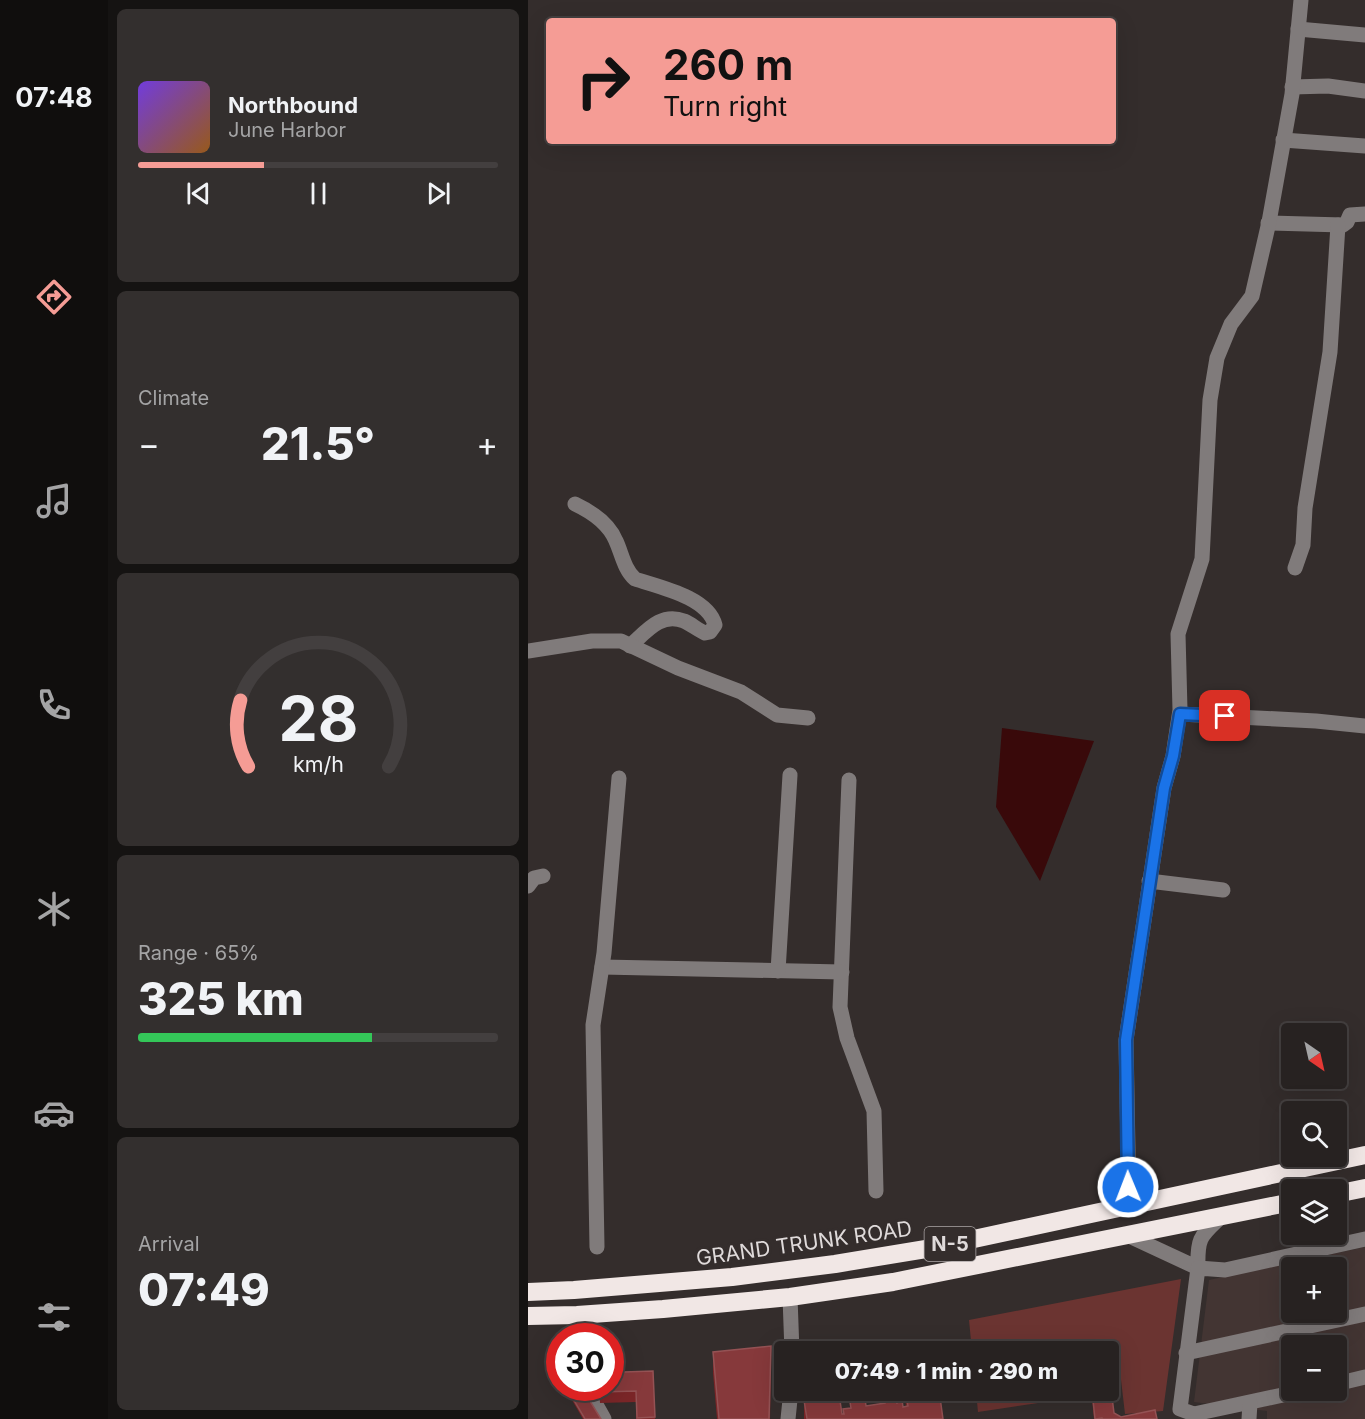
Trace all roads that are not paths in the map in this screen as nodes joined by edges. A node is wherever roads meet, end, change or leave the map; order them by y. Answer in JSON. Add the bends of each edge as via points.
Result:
{"nodes":[{"id":1,"x":1300,"y":0,"type":"edge"},
{"id":2,"x":1298,"y":29,"type":"junction"},
{"id":3,"x":1365,"y":35,"type":"edge"},
{"id":4,"x":1292,"y":87,"type":"junction"},
{"id":5,"x":1365,"y":91,"type":"edge"},
{"id":6,"x":1283,"y":140,"type":"junction"},
{"id":7,"x":1365,"y":146,"type":"edge"},
{"id":8,"x":1365,"y":213,"type":"edge"},
{"id":9,"x":1268,"y":223,"type":"junction"},
{"id":10,"x":1338,"y":225,"type":"junction"},
{"id":11,"x":575,"y":504,"type":"dead end"},
{"id":12,"x":1295,"y":568,"type":"dead end"},
{"id":13,"x":630,"y":646,"type":"junction"},
{"id":14,"x":528,"y":651,"type":"edge"},
{"id":15,"x":1180,"y":714,"type":"junction"},
{"id":16,"x":808,"y":717,"type":"dead end"},
{"id":17,"x":1365,"y":726,"type":"edge"},
{"id":18,"x":790,"y":775,"type":"dead end"},
{"id":19,"x":619,"y":778,"type":"dead end"},
{"id":20,"x":849,"y":780,"type":"dead end"},
{"id":21,"x":543,"y":876,"type":"dead end"},
{"id":22,"x":1149,"y":881,"type":"junction"},
{"id":23,"x":528,"y":886,"type":"edge"},
{"id":24,"x":1223,"y":890,"type":"dead end"},
{"id":25,"x":602,"y":967,"type":"junction"},
{"id":26,"x":778,"y":971,"type":"junction"},
{"id":27,"x":842,"y":972,"type":"junction"},
{"id":28,"x":1365,"y":1155,"type":"edge"},
{"id":29,"x":1365,"y":1188,"type":"edge"},
{"id":30,"x":876,"y":1191,"type":"dead end"},
{"id":31,"x":1347,"y":1192,"type":"edge"},
{"id":32,"x":1281,"y":1204,"type":"edge"},
{"id":33,"x":1129,"y":1207,"type":"junction"},
{"id":34,"x":1223,"y":1215,"type":"junction"},
{"id":35,"x":1127,"y":1235,"type":"junction"},
{"id":36,"x":1365,"y":1239,"type":"edge"},
{"id":37,"x":597,"y":1247,"type":"dead end"},
{"id":38,"x":1198,"y":1268,"type":"junction"},
{"id":39,"x":528,"y":1292,"type":"edge"},
{"id":40,"x":790,"y":1297,"type":"junction"},
{"id":41,"x":1365,"y":1314,"type":"edge"},
{"id":42,"x":528,"y":1316,"type":"edge"},
{"id":43,"x":792,"y":1341,"type":"edge"},
{"id":44,"x":1186,"y":1353,"type":"junction"},
{"id":45,"x":1365,"y":1377,"type":"edge"},
{"id":46,"x":1347,"y":1381,"type":"edge"},
{"id":47,"x":1281,"y":1396,"type":"edge"},
{"id":48,"x":594,"y":1401,"type":"edge"},
{"id":49,"x":790,"y":1401,"type":"edge"},
{"id":50,"x":1250,"y":1403,"type":"junction"},
{"id":51,"x":604,"y":1419,"type":"edge"},
{"id":52,"x":788,"y":1419,"type":"edge"},
{"id":53,"x":1249,"y":1419,"type":"edge"}],
"edges":[{"from":1,"to":2,"type":"street"},
{"from":2,"to":3,"type":"street"},
{"from":2,"to":4,"type":"street"},
{"from":4,"to":5,"type":"street"},
{"from":4,"to":6,"type":"street"},
{"from":6,"to":7,"type":"street"},
{"from":6,"to":9,"type":"street"},
{"from":8,"to":10,"type":"street","via":[[1350,214],[1346,224]]},
{"from":9,"to":10,"type":"street"},
{"from":9,"to":15,"type":"street","via":[[1252,296],[1231,324],[1217,358],[1202,559],[1178,634]]},
{"from":10,"to":12,"type":"street","via":[[1330,352],[1305,508],[1303,545]]},
{"from":11,"to":13,"type":"street","via":[[605,525],[635,579],[686,597],[704,606],[713,617],[715,625],[705,633],[679,620],[663,620]]},
{"from":13,"to":14,"type":"street","via":[[621,641],[592,641]]},
{"from":13,"to":16,"type":"street","via":[[741,692],[777,715]]},
{"from":15,"to":17,"type":"street"},
{"from":15,"to":22,"type":"street"},
{"from":18,"to":26,"type":"street"},
{"from":19,"to":25,"type":"street"},
{"from":20,"to":27,"type":"street"},
{"from":21,"to":23,"type":"street","via":[[534,878]]},
{"from":22,"to":24,"type":"street"},
{"from":22,"to":33,"type":"street","via":[[1126,1040]]},
{"from":25,"to":26,"type":"street"},
{"from":25,"to":37,"type":"street","via":[[593,1025]]},
{"from":26,"to":27,"type":"street"},
{"from":27,"to":30,"type":"street","via":[[842,1018],[874,1111]]},
{"from":28,"to":33,"type":"highway","name":"GRAND TRUNK ROAD","number":"N-5"},
{"from":29,"to":31,"type":"highway"},
{"from":32,"to":34,"type":"highway","number":"N-5"},
{"from":33,"to":39,"type":"highway","name":"GRAND TRUNK ROAD","number":"N-5","via":[[836,1264],[732,1277]]},
{"from":34,"to":35,"type":"highway","number":"N-5"},
{"from":34,"to":38,"type":"street","via":[[1201,1235]]},
{"from":35,"to":38,"type":"street"},
{"from":35,"to":40,"type":"highway","number":"N-5","via":[[893,1282]]},
{"from":36,"to":38,"type":"street","via":[[1225,1270]]},
{"from":38,"to":44,"type":"street"},
{"from":40,"to":42,"type":"highway","number":"N-5"},
{"from":40,"to":43,"type":"street"},
{"from":41,"to":44,"type":"street"},
{"from":44,"to":50,"type":"street","via":[[1180,1409],[1194,1414]]},
{"from":45,"to":46,"type":"street"},
{"from":47,"to":50,"type":"street"},
{"from":48,"to":51,"type":"street"},
{"from":49,"to":52,"type":"street"},
{"from":50,"to":53,"type":"street"}]}
